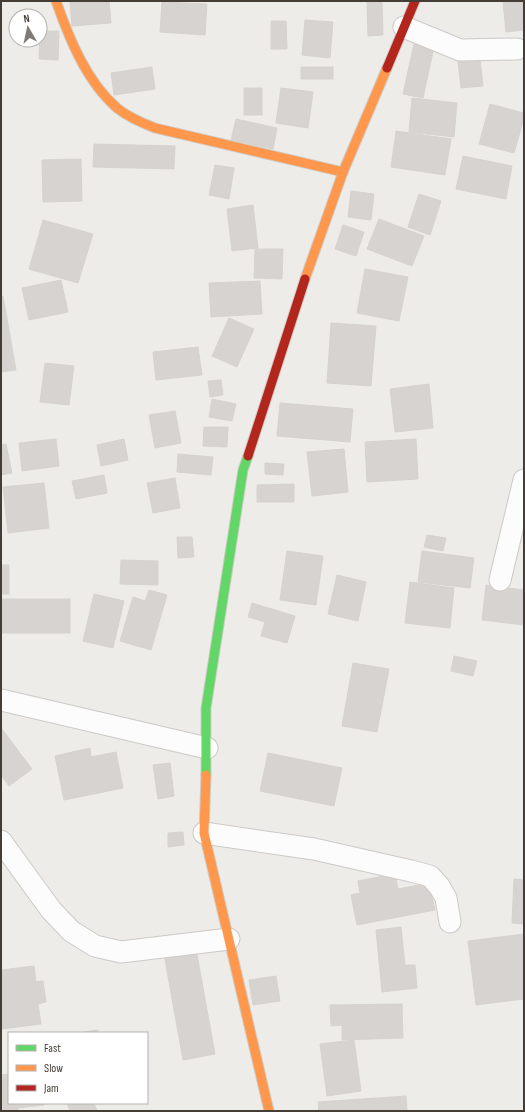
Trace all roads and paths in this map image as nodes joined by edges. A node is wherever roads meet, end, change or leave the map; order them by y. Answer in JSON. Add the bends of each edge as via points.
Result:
{"nodes":[{"id":1,"x":56,"y":1,"type":"edge"},
{"id":2,"x":415,"y":1,"type":"edge"},
{"id":3,"x":404,"y":27,"type":"junction"},
{"id":4,"x":517,"y":49,"type":"dead end"},
{"id":5,"x":343,"y":172,"type":"junction"},
{"id":6,"x":524,"y":480,"type":"edge"},
{"id":7,"x":500,"y":580,"type":"dead end"},
{"id":8,"x":1,"y":700,"type":"edge"},
{"id":9,"x":207,"y":748,"type":"junction"},
{"id":10,"x":204,"y":833,"type":"junction"},
{"id":11,"x":1,"y":841,"type":"edge"},
{"id":12,"x":450,"y":922,"type":"dead end"},
{"id":13,"x":229,"y":939,"type":"junction"},
{"id":14,"x":269,"y":1111,"type":"edge"}],
"edges":[{"from":1,"to":5,"type":"street","via":[[63,21],[96,85],[113,104],[134,120],[155,128]]},
{"from":2,"to":3,"type":"street"},
{"from":3,"to":4,"type":"street","via":[[460,50]]},
{"from":3,"to":5,"type":"street"},
{"from":5,"to":9,"type":"street","via":[[317,243],[243,470],[206,708]]},
{"from":6,"to":7,"type":"street"},
{"from":8,"to":9,"type":"street"},
{"from":9,"to":10,"type":"street"},
{"from":10,"to":12,"type":"street","via":[[314,849],[430,876],[440,886],[446,898]]},
{"from":10,"to":13,"type":"street"},
{"from":11,"to":13,"type":"street","via":[[51,910],[71,931],[95,946],[121,952]]},
{"from":13,"to":14,"type":"street"}]}
